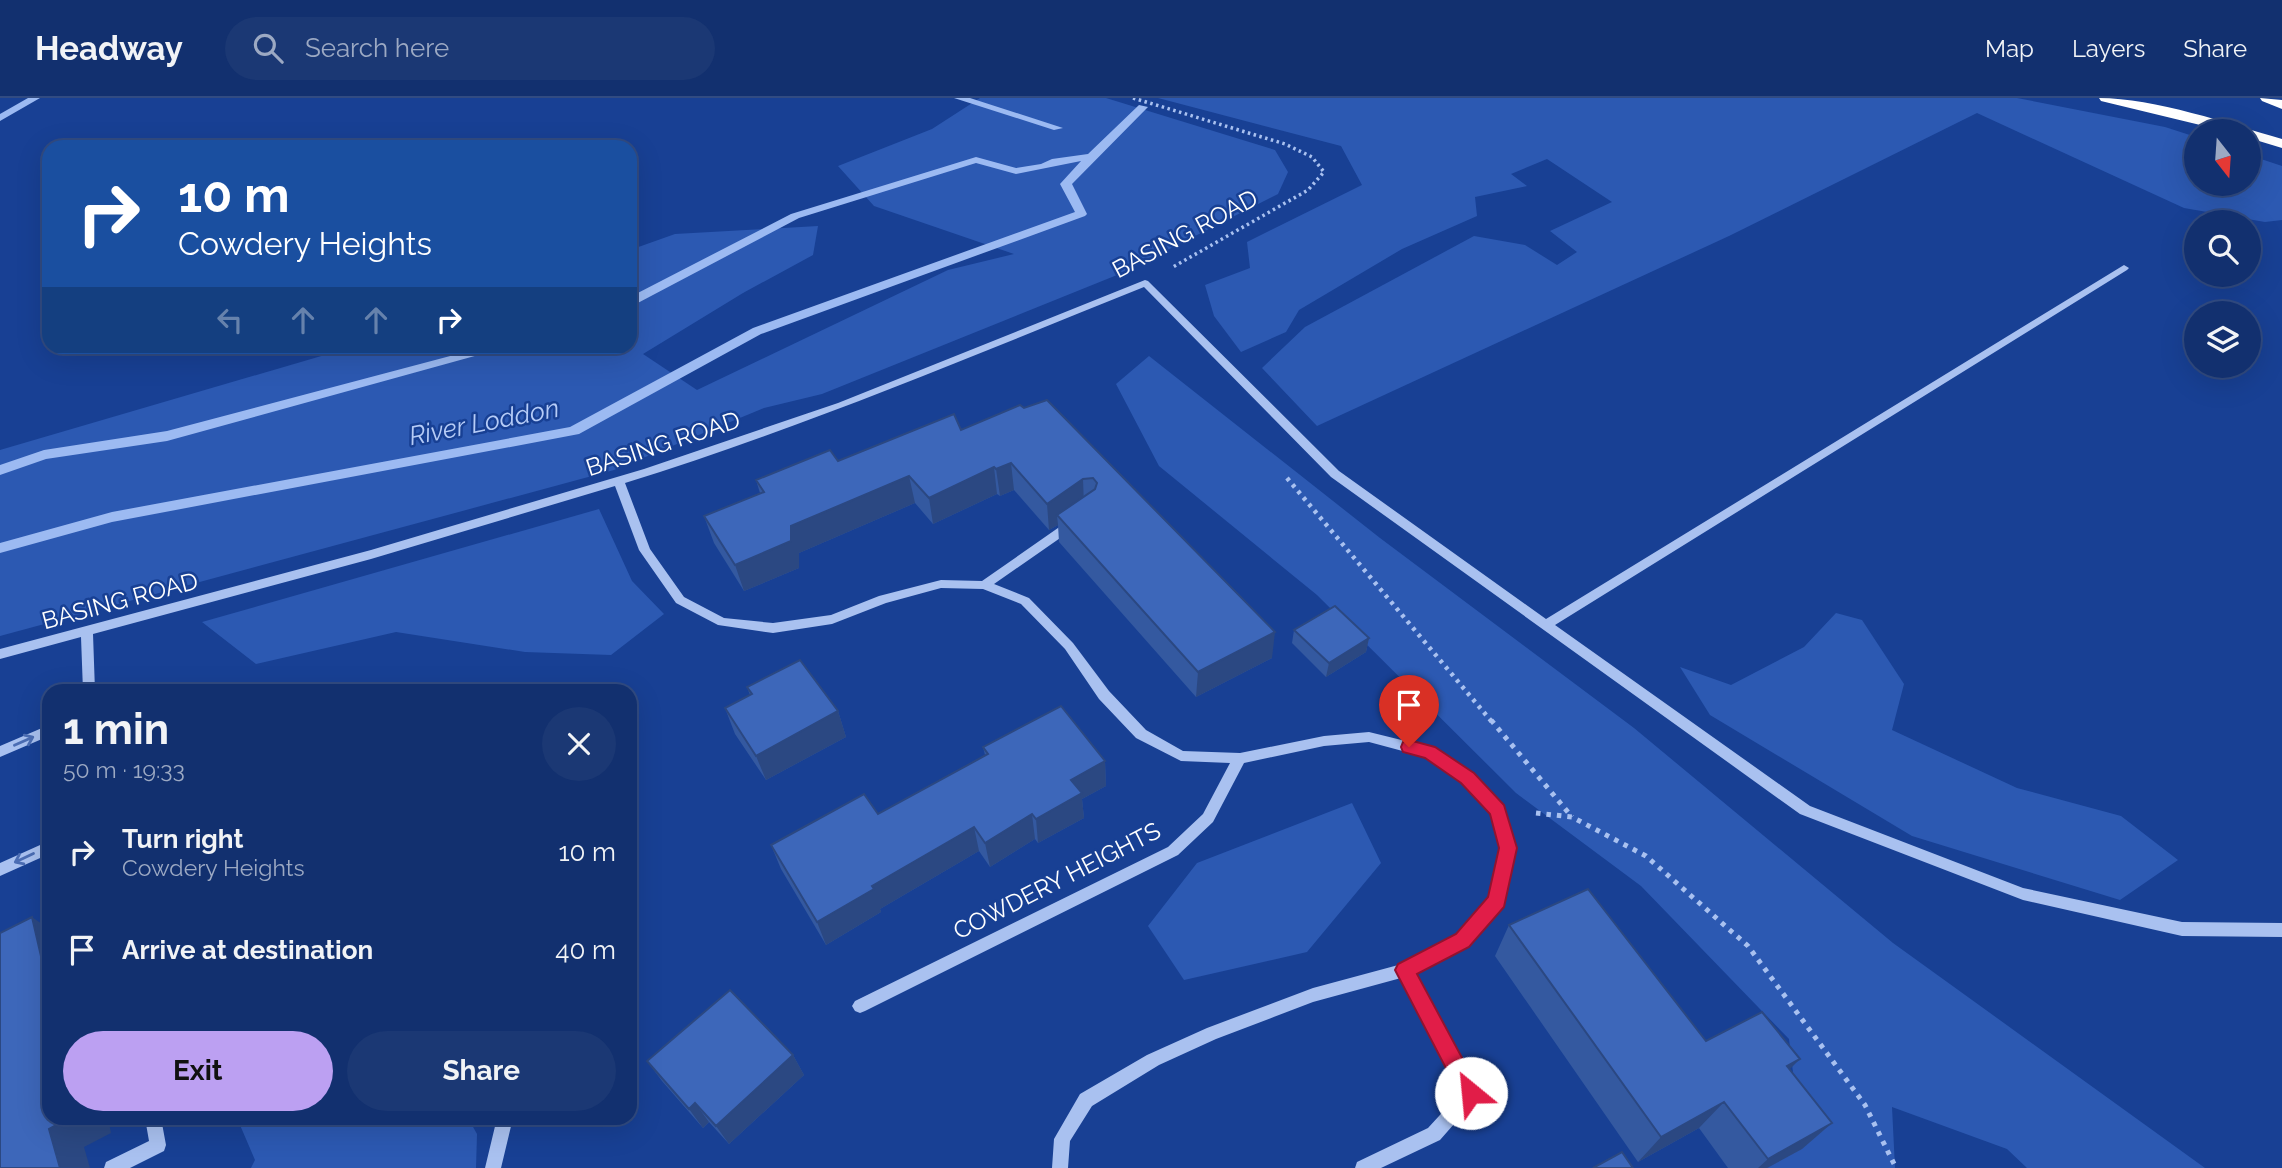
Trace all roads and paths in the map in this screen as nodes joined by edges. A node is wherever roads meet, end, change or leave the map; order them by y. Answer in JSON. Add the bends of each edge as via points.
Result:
{"nodes":[{"id":1,"x":1133,"y":98,"type":"edge"},
{"id":2,"x":2106,"y":98,"type":"edge"},
{"id":3,"x":2267,"y":98,"type":"edge"},
{"id":4,"x":2282,"y":105,"type":"edge"},
{"id":5,"x":2192,"y":119,"type":"edge"},
{"id":6,"x":2261,"y":138,"type":"edge"},
{"id":7,"x":2282,"y":144,"type":"edge"},
{"id":8,"x":2124,"y":268,"type":"dead end"},
{"id":9,"x":1145,"y":283,"type":"junction"},
{"id":10,"x":1285,"y":476,"type":"dead end"},
{"id":11,"x":619,"y":481,"type":"junction"},
{"id":12,"x":1079,"y":519,"type":"edge"},
{"id":13,"x":984,"y":585,"type":"junction"},
{"id":14,"x":1546,"y":625,"type":"junction"},
{"id":15,"x":87,"y":631,"type":"junction"},
{"id":16,"x":0,"y":654,"type":"edge"},
{"id":17,"x":89,"y":684,"type":"edge"},
{"id":18,"x":42,"y":733,"type":"edge"},
{"id":19,"x":0,"y":752,"type":"edge"},
{"id":20,"x":1240,"y":758,"type":"junction"},
{"id":21,"x":1498,"y":810,"type":"junction"},
{"id":22,"x":1572,"y":817,"type":"junction"},
{"id":23,"x":42,"y":850,"type":"edge"},
{"id":24,"x":0,"y":870,"type":"edge"},
{"id":25,"x":2282,"y":930,"type":"edge"},
{"id":26,"x":1405,"y":970,"type":"junction"},
{"id":27,"x":860,"y":1006,"type":"dead end"},
{"id":28,"x":154,"y":1125,"type":"edge"},
{"id":29,"x":503,"y":1125,"type":"edge"},
{"id":30,"x":112,"y":1168,"type":"edge"},
{"id":31,"x":493,"y":1168,"type":"edge"},
{"id":32,"x":1060,"y":1168,"type":"edge"},
{"id":33,"x":1363,"y":1168,"type":"edge"},
{"id":34,"x":1896,"y":1168,"type":"edge"}],
"edges":[{"from":1,"to":9,"type":"path","name":"BASING ROAD","via":[[1285,144],[1312,156],[1324,172],[1308,190]]},
{"from":2,"to":5,"type":"highway"},
{"from":3,"to":4,"type":"highway"},
{"from":6,"to":7,"type":"highway"},
{"from":8,"to":14,"type":"street"},
{"from":9,"to":11,"type":"street","name":"BASING ROAD","via":[[771,430]]},
{"from":9,"to":14,"type":"street","via":[[1335,474]]},
{"from":10,"to":22,"type":"path"},
{"from":11,"to":13,"type":"street","via":[[645,550],[680,600],[722,622],[773,628],[832,619],[941,584]]},
{"from":11,"to":15,"type":"street","name":"BASING ROAD","via":[[381,553]]},
{"from":12,"to":13,"type":"street"},
{"from":13,"to":20,"type":"street","via":[[1025,601],[1069,646],[1104,695],[1140,734],[1181,756]]},
{"from":14,"to":25,"type":"street","via":[[1805,810],[2024,894],[2182,929]]},
{"from":15,"to":16,"type":"street","name":"BASING ROAD"},
{"from":15,"to":17,"type":"street"},
{"from":19,"to":18,"type":"street","one_way":true},
{"from":20,"to":21,"type":"street","via":[[1369,737],[1429,752],[1467,778]]},
{"from":20,"to":27,"type":"street","name":"COWDERY HEIGHTS","via":[[1208,818],[1173,851]]},
{"from":21,"to":22,"type":"path"},
{"from":21,"to":26,"type":"street","via":[[1508,848],[1497,901],[1463,941]]},
{"from":22,"to":34,"type":"path","via":[[1646,856],[1748,946],[1865,1105]]},
{"from":23,"to":24,"type":"street","one_way":true},
{"from":26,"to":32,"type":"street","via":[[1313,995],[1153,1060],[1086,1100],[1062,1139]]},
{"from":26,"to":33,"type":"street","via":[[1471,1093],[1434,1134]]},
{"from":28,"to":30,"type":"street","via":[[158,1145]]},
{"from":29,"to":31,"type":"street"}]}
